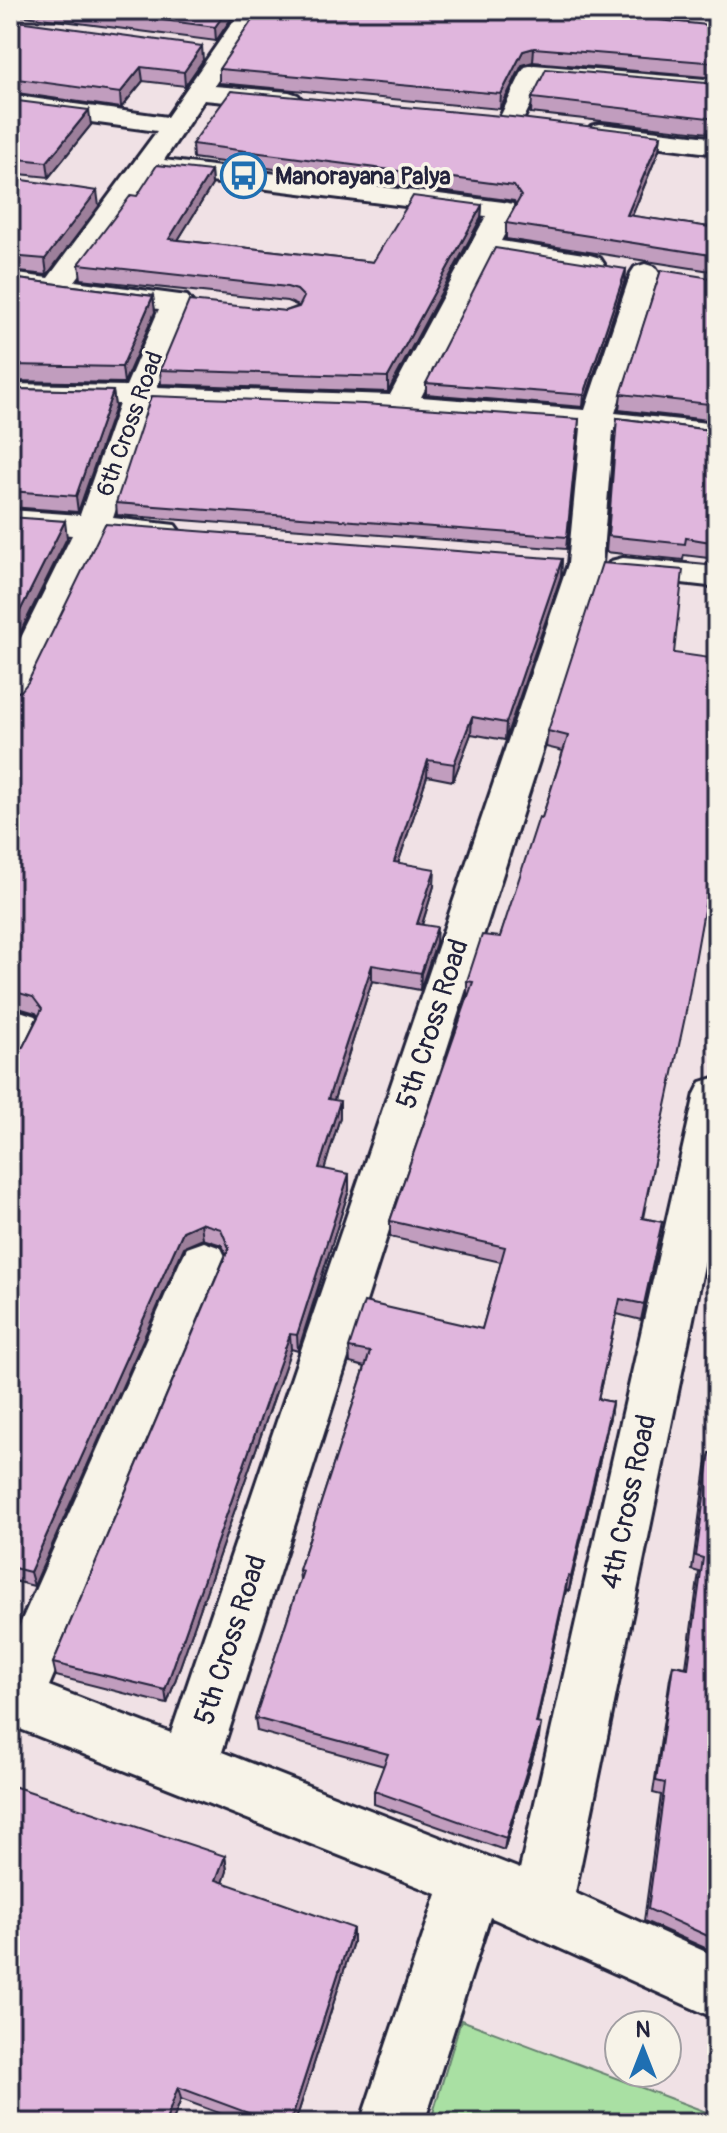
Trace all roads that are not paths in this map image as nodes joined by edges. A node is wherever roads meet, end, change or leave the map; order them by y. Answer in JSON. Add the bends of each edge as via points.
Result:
{"nodes":[{"id":1,"x":253,"y":10,"type":"edge"},
{"id":2,"x":195,"y":49,"type":"edge"},
{"id":3,"x":226,"y":53,"type":"junction"},
{"id":4,"x":717,"y":88,"type":"edge"},
{"id":5,"x":198,"y":92,"type":"junction"},
{"id":6,"x":308,"y":102,"type":"edge"},
{"id":7,"x":10,"y":103,"type":"edge"},
{"id":8,"x":479,"y":118,"type":"edge"},
{"id":9,"x":511,"y":121,"type":"junction"},
{"id":10,"x":542,"y":125,"type":"edge"},
{"id":11,"x":174,"y":126,"type":"junction"},
{"id":12,"x":574,"y":129,"type":"edge"},
{"id":13,"x":717,"y":146,"type":"edge"},
{"id":14,"x":147,"y":166,"type":"junction"},
{"id":15,"x":94,"y":194,"type":"edge"},
{"id":16,"x":121,"y":198,"type":"junction"},
{"id":17,"x":482,"y":246,"type":"junction"},
{"id":18,"x":10,"y":282,"type":"edge"},
{"id":19,"x":56,"y":287,"type":"junction"},
{"id":20,"x":10,"y":393,"type":"edge"},
{"id":21,"x":138,"y":395,"type":"junction"},
{"id":22,"x":402,"y":403,"type":"junction"},
{"id":23,"x":598,"y":418,"type":"junction"},
{"id":24,"x":717,"y":434,"type":"edge"},
{"id":25,"x":10,"y":520,"type":"edge"},
{"id":26,"x":93,"y":527,"type":"junction"},
{"id":27,"x":189,"y":534,"type":"edge"},
{"id":28,"x":569,"y":562,"type":"junction"},
{"id":29,"x":717,"y":577,"type":"edge"},
{"id":30,"x":10,"y":697,"type":"edge"},
{"id":31,"x":717,"y":1094,"type":"edge"},
{"id":32,"x":204,"y":1262,"type":"dead end"},
{"id":33,"x":13,"y":1699,"type":"edge"},
{"id":34,"x":188,"y":1768,"type":"junction"},
{"id":35,"x":472,"y":1878,"type":"junction"},
{"id":36,"x":541,"y":1910,"type":"junction"},
{"id":37,"x":717,"y":1988,"type":"edge"},
{"id":38,"x":392,"y":2123,"type":"edge"}],
"edges":[{"from":1,"to":3,"type":"street"},
{"from":2,"to":3,"type":"street"},
{"from":3,"to":5,"type":"street"},
{"from":4,"to":9,"type":"street","via":[[534,72]]},
{"from":5,"to":6,"type":"street"},
{"from":5,"to":11,"type":"street"},
{"from":7,"to":11,"type":"street"},
{"from":8,"to":9,"type":"street"},
{"from":9,"to":10,"type":"street"},
{"from":11,"to":14,"type":"street"},
{"from":12,"to":13,"type":"street"},
{"from":14,"to":16,"type":"street"},
{"from":14,"to":17,"type":"street","via":[[503,210]]},
{"from":15,"to":16,"type":"street"},
{"from":16,"to":19,"type":"street"},
{"from":17,"to":22,"type":"street"},
{"from":17,"to":23,"type":"street","name":"5th Cross Road","via":[[659,275]]},
{"from":18,"to":19,"type":"street","name":"6th Cross Road"},
{"from":19,"to":21,"type":"street","name":"6th Cross Road","via":[[192,304]]},
{"from":20,"to":21,"type":"street"},
{"from":21,"to":22,"type":"street"},
{"from":21,"to":26,"type":"street","name":"6th Cross Road"},
{"from":22,"to":23,"type":"street"},
{"from":23,"to":24,"type":"street"},
{"from":23,"to":28,"type":"street","name":"5th Cross Road"},
{"from":25,"to":26,"type":"street"},
{"from":26,"to":27,"type":"street"},
{"from":26,"to":30,"type":"street","name":"6th Cross Road"},
{"from":28,"to":29,"type":"street"},
{"from":28,"to":34,"type":"street","name":"5th Cross Road"},
{"from":31,"to":36,"type":"street","name":"4th Cross Road"},
{"from":32,"to":33,"type":"street"},
{"from":33,"to":34,"type":"street"},
{"from":34,"to":35,"type":"street"},
{"from":35,"to":36,"type":"street"},
{"from":35,"to":38,"type":"street"},
{"from":36,"to":37,"type":"street"}]}
